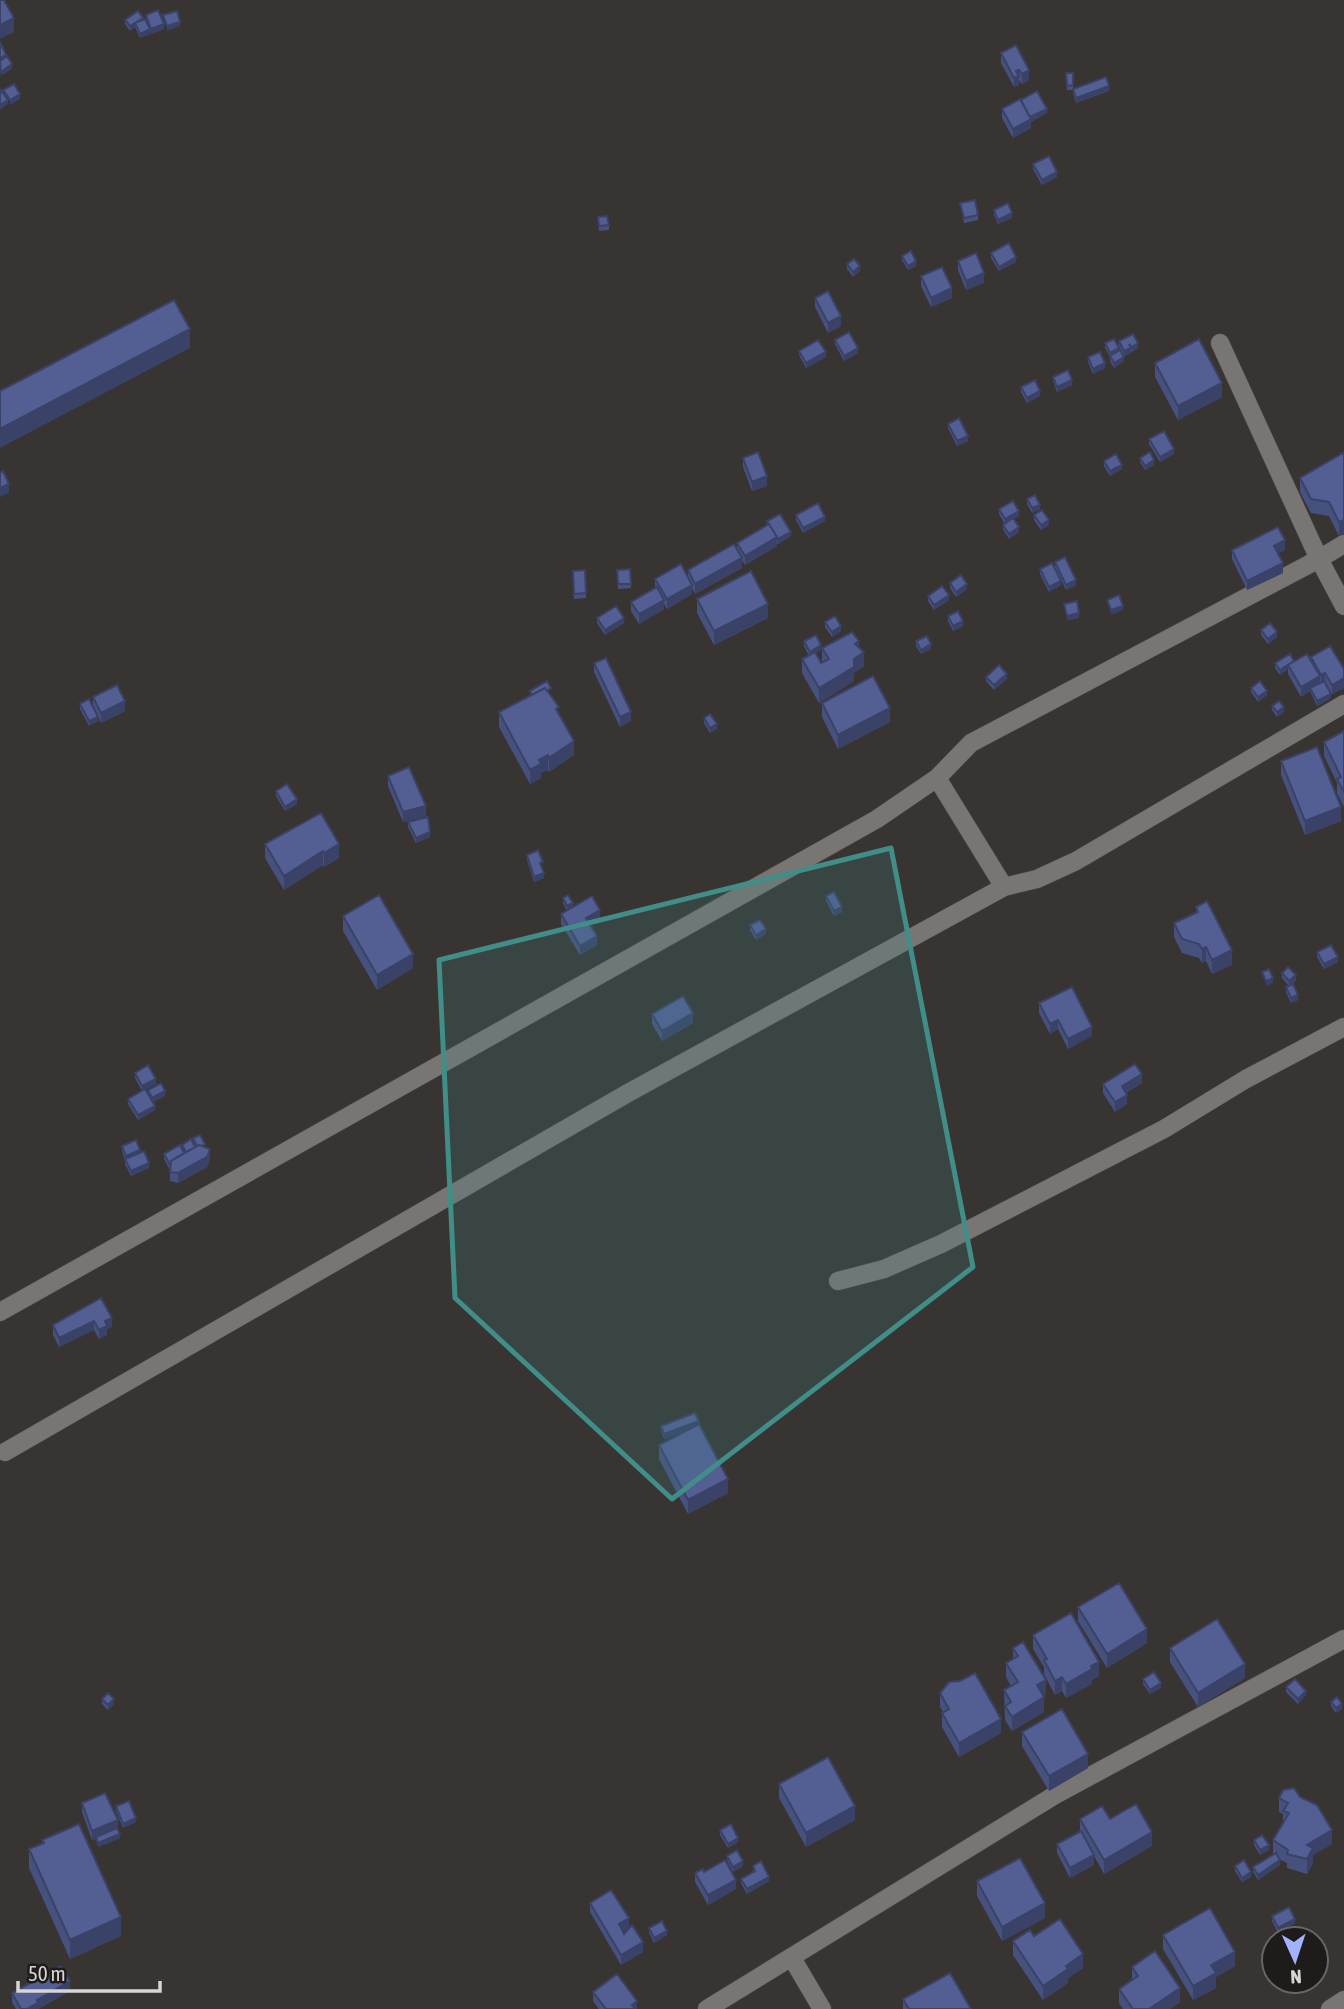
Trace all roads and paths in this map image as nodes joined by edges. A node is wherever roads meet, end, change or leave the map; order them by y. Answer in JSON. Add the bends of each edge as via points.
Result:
{"nodes":[{"id":1,"x":1220,"y":343,"type":"dead end"},
{"id":2,"x":1344,"y":544,"type":"edge"},
{"id":3,"x":1319,"y":559,"type":"junction"},
{"id":4,"x":1344,"y":606,"type":"edge"},
{"id":5,"x":1344,"y":704,"type":"edge"},
{"id":6,"x":937,"y":778,"type":"junction"},
{"id":7,"x":1004,"y":887,"type":"junction"},
{"id":8,"x":1344,"y":1027,"type":"edge"},
{"id":9,"x":838,"y":1281,"type":"dead end"},
{"id":10,"x":0,"y":1312,"type":"edge"},
{"id":11,"x":5,"y":1452,"type":"dead end"},
{"id":12,"x":1344,"y":1639,"type":"edge"},
{"id":13,"x":792,"y":1958,"type":"junction"},
{"id":14,"x":1344,"y":2000,"type":"edge"},
{"id":15,"x":707,"y":2009,"type":"edge"},
{"id":16,"x":822,"y":2009,"type":"edge"},
{"id":17,"x":1330,"y":2009,"type":"edge"}],
"edges":[{"from":1,"to":3,"type":"street"},
{"from":2,"to":3,"type":"street"},
{"from":3,"to":4,"type":"street"},
{"from":3,"to":6,"type":"street","via":[[971,743]]},
{"from":5,"to":7,"type":"street","via":[[1076,861],[1037,879]]},
{"from":6,"to":7,"type":"street"},
{"from":6,"to":10,"type":"street","via":[[877,819]]},
{"from":7,"to":11,"type":"street","via":[[616,1100]]},
{"from":8,"to":9,"type":"street","via":[[1164,1129],[942,1244],[884,1269]]},
{"from":12,"to":13,"type":"street","via":[[1055,1795]]},
{"from":13,"to":15,"type":"street"},
{"from":13,"to":16,"type":"street"},
{"from":14,"to":17,"type":"street"}]}
